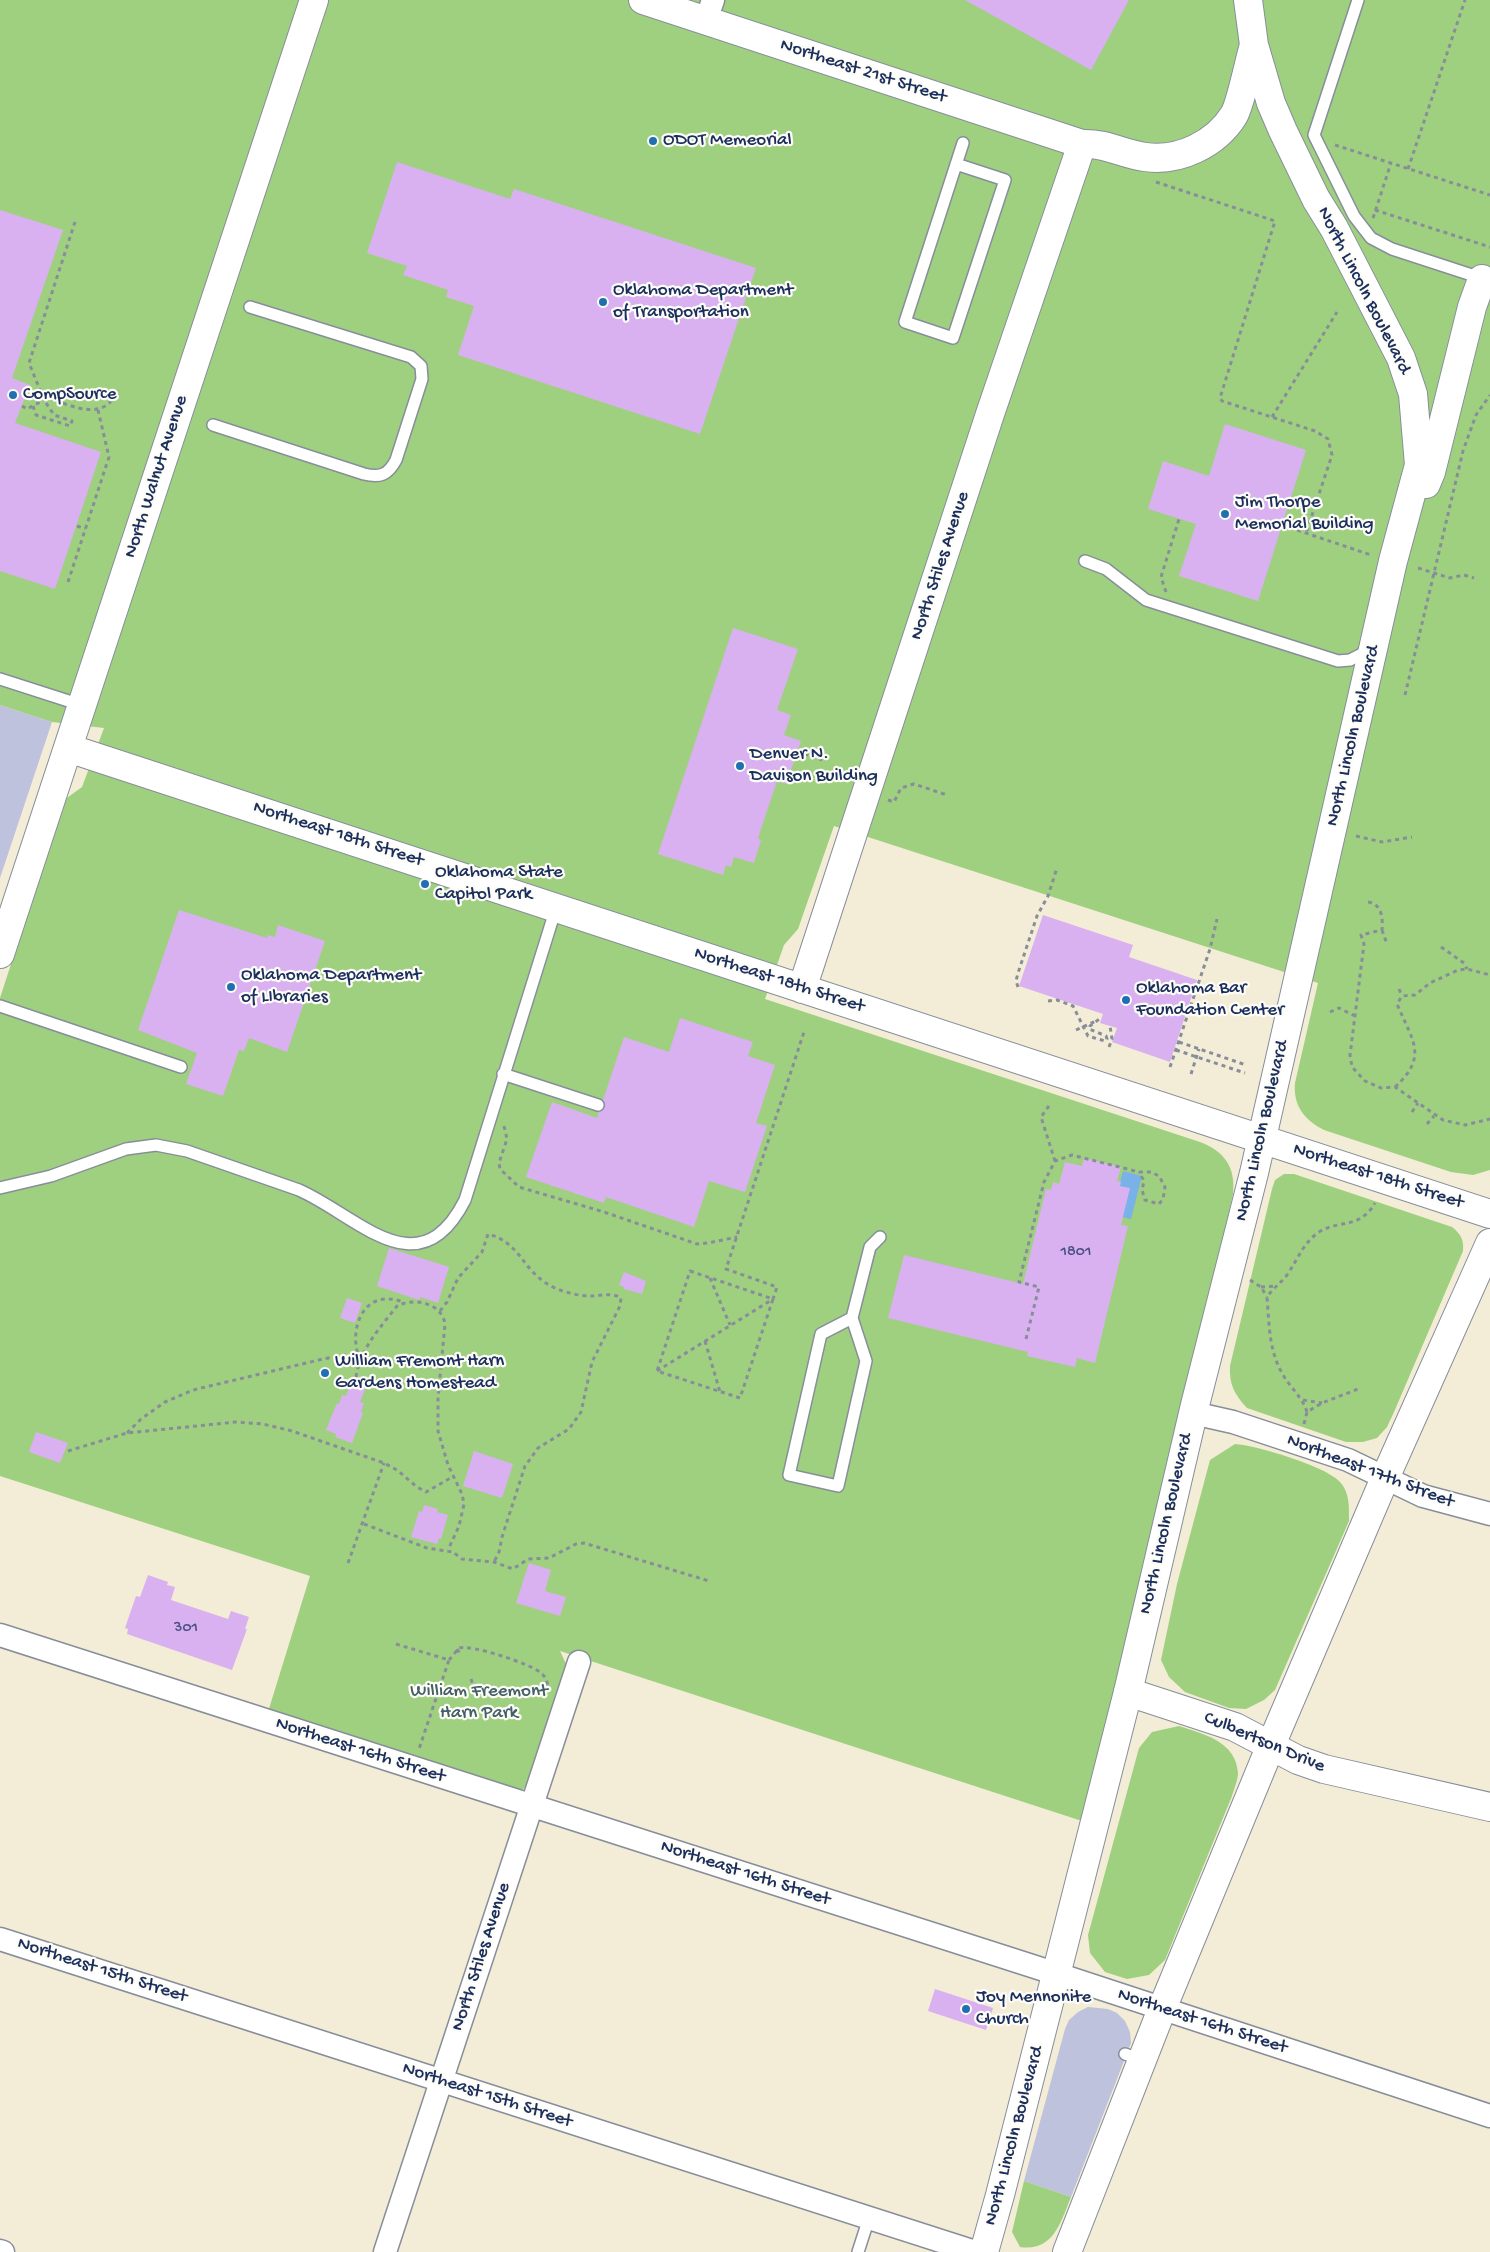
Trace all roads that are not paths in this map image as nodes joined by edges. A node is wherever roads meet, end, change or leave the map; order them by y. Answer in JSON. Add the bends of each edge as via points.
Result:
{"nodes":[{"id":1,"x":314,"y":0,"type":"edge"},
{"id":2,"x":643,"y":0,"type":"edge"},
{"id":3,"x":1248,"y":0,"type":"edge"},
{"id":4,"x":1358,"y":0,"type":"edge"},
{"id":5,"x":709,"y":10,"type":"edge"},
{"id":6,"x":1254,"y":45,"type":"junction"},
{"id":7,"x":963,"y":143,"type":"dead end"},
{"id":8,"x":1082,"y":144,"type":"junction"},
{"id":9,"x":956,"y":164,"type":"junction"},
{"id":10,"x":1486,"y":280,"type":"edge"},
{"id":11,"x":250,"y":307,"type":"dead end"},
{"id":12,"x":213,"y":425,"type":"dead end"},
{"id":13,"x":1084,"y":561,"type":"dead end"},
{"id":14,"x":1396,"y":562,"type":"junction"},
{"id":15,"x":1374,"y":648,"type":"junction"},
{"id":16,"x":0,"y":678,"type":"edge"},
{"id":17,"x":81,"y":706,"type":"junction"},
{"id":18,"x":68,"y":748,"type":"junction"},
{"id":19,"x":556,"y":907,"type":"junction"},
{"id":20,"x":2,"y":943,"type":"edge"},
{"id":21,"x":802,"y":989,"type":"junction"},
{"id":22,"x":0,"y":1006,"type":"edge"},
{"id":23,"x":181,"y":1067,"type":"dead end"},
{"id":24,"x":503,"y":1074,"type":"junction"},
{"id":25,"x":598,"y":1105,"type":"dead end"},
{"id":26,"x":1261,"y":1140,"type":"junction"},
{"id":27,"x":0,"y":1188,"type":"edge"},
{"id":28,"x":1490,"y":1214,"type":"edge"},
{"id":29,"x":880,"y":1237,"type":"dead end"},
{"id":30,"x":1490,"y":1243,"type":"edge"},
{"id":31,"x":852,"y":1318,"type":"junction"},
{"id":32,"x":1193,"y":1413,"type":"junction"},
{"id":33,"x":1385,"y":1478,"type":"junction"},
{"id":34,"x":1490,"y":1514,"type":"edge"},
{"id":35,"x":0,"y":1635,"type":"edge"},
{"id":36,"x":579,"y":1662,"type":"dead end"},
{"id":37,"x":1128,"y":1692,"type":"junction"},
{"id":38,"x":1271,"y":1744,"type":"junction"},
{"id":39,"x":532,"y":1806,"type":"junction"},
{"id":40,"x":1490,"y":1808,"type":"edge"},
{"id":41,"x":0,"y":1939,"type":"edge"},
{"id":42,"x":1057,"y":1974,"type":"junction"},
{"id":43,"x":1162,"y":2009,"type":"junction"},
{"id":44,"x":441,"y":2080,"type":"junction"},
{"id":45,"x":1490,"y":2116,"type":"edge"},
{"id":46,"x":869,"y":2218,"type":"junction"},
{"id":47,"x":386,"y":2252,"type":"edge"},
{"id":48,"x":858,"y":2252,"type":"edge"},
{"id":49,"x":975,"y":2252,"type":"edge"},
{"id":50,"x":984,"y":2252,"type":"edge"},
{"id":51,"x":1067,"y":2252,"type":"edge"}],
"edges":[{"from":1,"to":17,"type":"street","name":"North Walnut Avenue"},
{"from":2,"to":5,"type":"street","name":"Northeast 21st Street"},
{"from":3,"to":6,"type":"street","name":"North Lincoln Boulevard"},
{"from":4,"to":10,"type":"lane","via":[[1314,135],[1354,216],[1371,238],[1392,249]]},
{"from":5,"to":8,"type":"street","name":"Northeast 21st Street"},
{"from":6,"to":8,"type":"street","name":"Northeast 21st Street","via":[[1235,114],[1220,132],[1200,147],[1175,156],[1157,158],[1098,144]]},
{"from":6,"to":14,"type":"street","name":"North Lincoln Boulevard","via":[[1283,131],[1401,358],[1413,394],[1418,465]]},
{"from":7,"to":9,"type":"lane"},
{"from":8,"to":21,"type":"street","name":"North Stiles Avenue"},
{"from":9,"to":9,"type":"lane","via":[[905,322],[953,338],[1004,180]]},
{"from":10,"to":14,"type":"street","via":[[1472,307],[1431,472]]},
{"from":11,"to":12,"type":"lane","via":[[418,361],[423,372],[413,406],[396,460],[384,475],[364,474]]},
{"from":13,"to":15,"type":"lane","via":[[1106,569],[1146,600],[1338,661],[1350,660]]},
{"from":14,"to":15,"type":"street","name":"North Lincoln Boulevard"},
{"from":15,"to":26,"type":"street","name":"North Lincoln Boulevard"},
{"from":16,"to":17,"type":"lane"},
{"from":17,"to":18,"type":"street","name":"North Walnut Avenue"},
{"from":18,"to":19,"type":"street","name":"Northeast 18th Street"},
{"from":18,"to":20,"type":"street","name":"North Walnut Avenue"},
{"from":19,"to":21,"type":"street","name":"Northeast 18th Street"},
{"from":19,"to":24,"type":"lane"},
{"from":21,"to":26,"type":"street","name":"Northeast 18th Street"},
{"from":22,"to":23,"type":"lane"},
{"from":24,"to":25,"type":"lane"},
{"from":24,"to":27,"type":"lane","via":[[469,1190],[460,1210],[440,1234],[429,1242],[416,1245],[404,1244],[373,1232],[290,1187],[173,1147],[126,1149],[51,1176]]},
{"from":26,"to":28,"type":"street","name":"Northeast 18th Street"},
{"from":26,"to":32,"type":"street","name":"North Lincoln Boulevard"},
{"from":29,"to":31,"type":"lane","via":[[870,1247]]},
{"from":30,"to":33,"type":"street"},
{"from":31,"to":31,"type":"lane","via":[[821,1334],[789,1475],[838,1486],[866,1361]]},
{"from":32,"to":33,"type":"street","name":"Northeast 17th Street","via":[[1233,1422],[1348,1460]]},
{"from":32,"to":37,"type":"street","name":"North Lincoln Boulevard"},
{"from":33,"to":34,"type":"street","name":"Northeast 17th Street","via":[[1423,1496]]},
{"from":33,"to":38,"type":"street"},
{"from":35,"to":39,"type":"street","name":"Northeast 16th Street"},
{"from":36,"to":39,"type":"street","name":"North Stiles Avenue"},
{"from":37,"to":38,"type":"street","name":"Culbertson Drive","via":[[1235,1727]]},
{"from":37,"to":42,"type":"street","name":"North Lincoln Boulevard"},
{"from":38,"to":40,"type":"street","name":"Culbertson Drive","via":[[1298,1760],[1324,1769]]},
{"from":38,"to":43,"type":"street"},
{"from":39,"to":42,"type":"street","name":"Northeast 16th Street"},
{"from":39,"to":44,"type":"street","name":"North Stiles Avenue"},
{"from":41,"to":44,"type":"street","name":"Northeast 15th Street"},
{"from":42,"to":43,"type":"street","name":"Northeast 16th Street"},
{"from":42,"to":50,"type":"street","name":"North Lincoln Boulevard"},
{"from":43,"to":45,"type":"street","name":"Northeast 16th Street"},
{"from":43,"to":51,"type":"street","via":[[1134,2057]]},
{"from":44,"to":46,"type":"street","name":"Northeast 15th Street"},
{"from":44,"to":47,"type":"street","name":"North Stiles Avenue"},
{"from":46,"to":48,"type":"lane"},
{"from":46,"to":49,"type":"street","name":"Northeast 15th Street"}]}
